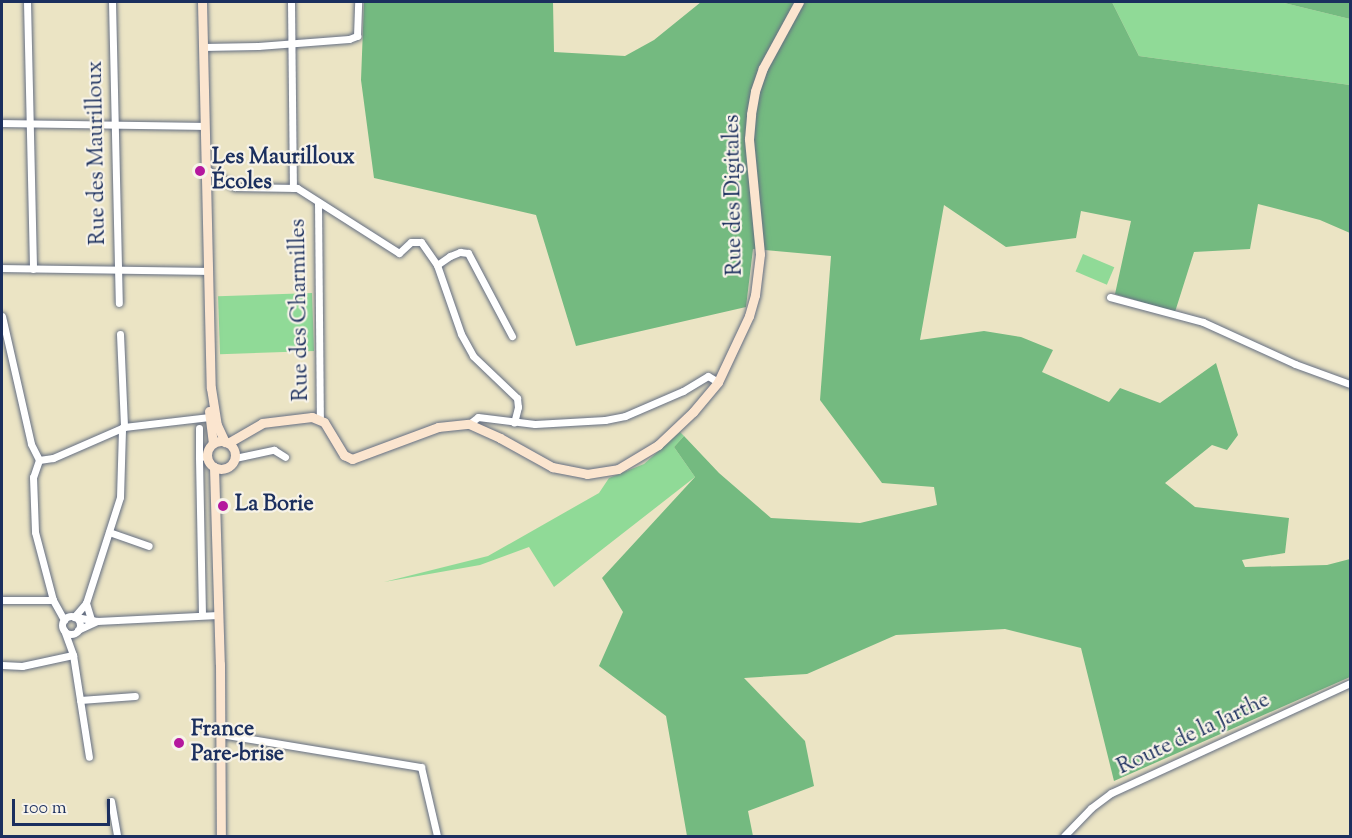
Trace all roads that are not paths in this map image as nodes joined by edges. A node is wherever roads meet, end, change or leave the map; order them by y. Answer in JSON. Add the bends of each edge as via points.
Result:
{"nodes":[{"id":1,"x":27,"y":2,"type":"edge"},
{"id":2,"x":112,"y":2,"type":"edge"},
{"id":3,"x":202,"y":2,"type":"edge"},
{"id":4,"x":291,"y":2,"type":"edge"},
{"id":5,"x":358,"y":2,"type":"edge"},
{"id":6,"x":798,"y":2,"type":"edge"},
{"id":7,"x":291,"y":44,"type":"junction"},
{"id":8,"x":204,"y":47,"type":"junction"},
{"id":9,"x":2,"y":123,"type":"edge"},
{"id":10,"x":30,"y":124,"type":"junction"},
{"id":11,"x":115,"y":125,"type":"junction"},
{"id":12,"x":205,"y":126,"type":"junction"},
{"id":13,"x":206,"y":169,"type":"junction"},
{"id":14,"x":293,"y":188,"type":"junction"},
{"id":15,"x":318,"y":201,"type":"junction"},
{"id":16,"x":437,"y":265,"type":"junction"},
{"id":17,"x":2,"y":268,"type":"edge"},
{"id":18,"x":33,"y":269,"type":"junction"},
{"id":19,"x":118,"y":269,"type":"junction"},
{"id":20,"x":209,"y":271,"type":"junction"},
{"id":21,"x":1110,"y":297,"type":"dead end"},
{"id":22,"x":119,"y":303,"type":"dead end"},
{"id":23,"x":2,"y":316,"type":"edge"},
{"id":24,"x":120,"y":334,"type":"dead end"},
{"id":25,"x":512,"y":336,"type":"dead end"},
{"id":26,"x":718,"y":382,"type":"junction"},
{"id":27,"x":1350,"y":384,"type":"edge"},
{"id":28,"x":211,"y":388,"type":"junction"},
{"id":29,"x":209,"y":417,"type":"junction"},
{"id":30,"x":320,"y":418,"type":"junction"},
{"id":31,"x":196,"y":419,"type":"junction"},
{"id":32,"x":514,"y":423,"type":"junction"},
{"id":33,"x":469,"y":424,"type":"junction"},
{"id":34,"x":123,"y":427,"type":"junction"},
{"id":35,"x":199,"y":428,"type":"dead end"},
{"id":36,"x":210,"y":428,"type":"junction"},
{"id":37,"x":220,"y":432,"type":"junction"},
{"id":38,"x":213,"y":443,"type":"junction"},
{"id":39,"x":231,"y":448,"type":"junction"},
{"id":40,"x":203,"y":457,"type":"junction"},
{"id":41,"x":285,"y":457,"type":"dead end"},
{"id":42,"x":39,"y":460,"type":"junction"},
{"id":43,"x":219,"y":468,"type":"junction"},
{"id":44,"x":109,"y":532,"type":"junction"},
{"id":45,"x":149,"y":546,"type":"dead end"},
{"id":46,"x":2,"y":600,"type":"edge"},
{"id":47,"x":53,"y":600,"type":"junction"},
{"id":48,"x":86,"y":603,"type":"junction"},
{"id":49,"x":202,"y":615,"type":"junction"},
{"id":50,"x":218,"y":615,"type":"junction"},
{"id":51,"x":75,"y":617,"type":"junction"},
{"id":52,"x":64,"y":620,"type":"junction"},
{"id":53,"x":94,"y":620,"type":"junction"},
{"id":54,"x":64,"y":630,"type":"junction"},
{"id":55,"x":75,"y":632,"type":"junction"},
{"id":56,"x":74,"y":655,"type":"junction"},
{"id":57,"x":2,"y":665,"type":"edge"},
{"id":58,"x":1350,"y":683,"type":"edge"},
{"id":59,"x":135,"y":696,"type":"dead end"},
{"id":60,"x":80,"y":700,"type":"junction"},
{"id":61,"x":220,"y":734,"type":"junction"},
{"id":62,"x":88,"y":757,"type":"dead end"},
{"id":63,"x":111,"y":801,"type":"dead end"},
{"id":64,"x":117,"y":837,"type":"edge"},
{"id":65,"x":221,"y":837,"type":"edge"},
{"id":66,"x":437,"y":837,"type":"edge"},
{"id":67,"x":1064,"y":837,"type":"edge"}],
"edges":[{"from":1,"to":10,"type":"street"},
{"from":2,"to":11,"type":"street","name":"Rue des Maurilloux"},
{"from":3,"to":8,"type":"street"},
{"from":4,"to":7,"type":"street"},
{"from":5,"to":7,"type":"street","via":[[357,36]]},
{"from":6,"to":26,"type":"street","name":"Rue des Digitales","via":[[754,91],[749,139],[759,272],[742,334]]},
{"from":7,"to":8,"type":"street"},
{"from":7,"to":14,"type":"street"},
{"from":8,"to":12,"type":"street"},
{"from":9,"to":10,"type":"street"},
{"from":10,"to":11,"type":"street"},
{"from":10,"to":18,"type":"street"},
{"from":11,"to":12,"type":"street"},
{"from":11,"to":19,"type":"street","name":"Rue des Maurilloux"},
{"from":12,"to":13,"type":"street"},
{"from":13,"to":14,"type":"street","via":[[235,187]]},
{"from":13,"to":20,"type":"street"},
{"from":14,"to":15,"type":"street"},
{"from":15,"to":16,"type":"street","via":[[395,251],[402,252],[411,242],[421,242]]},
{"from":15,"to":30,"type":"street","name":"Rue des Charmilles"},
{"from":16,"to":25,"type":"street","via":[[450,255],[468,253]]},
{"from":16,"to":32,"type":"street","via":[[461,334],[473,356],[517,398]]},
{"from":17,"to":18,"type":"street"},
{"from":18,"to":19,"type":"street"},
{"from":19,"to":20,"type":"street"},
{"from":19,"to":22,"type":"street","name":"Rue des Maurilloux"},
{"from":20,"to":28,"type":"street"},
{"from":21,"to":27,"type":"street","via":[[1203,322]]},
{"from":23,"to":42,"type":"street","via":[[31,444]]},
{"from":24,"to":34,"type":"street"},
{"from":26,"to":32,"type":"street","via":[[708,376],[625,416]]},
{"from":26,"to":33,"type":"street","name":"Rue des Digitales","via":[[658,445],[609,472],[562,471]]},
{"from":28,"to":29,"type":"street"},
{"from":28,"to":37,"type":"street"},
{"from":29,"to":31,"type":"street"},
{"from":29,"to":36,"type":"street"},
{"from":29,"to":37,"type":"street"},
{"from":30,"to":33,"type":"street","name":"Rue des Digitales","via":[[344,455],[352,459],[438,427]]},
{"from":30,"to":39,"type":"street","via":[[262,423],[247,430]]},
{"from":31,"to":34,"type":"street"},
{"from":31,"to":36,"type":"street"},
{"from":32,"to":33,"type":"street","via":[[478,417]]},
{"from":34,"to":42,"type":"street","via":[[53,458]]},
{"from":34,"to":44,"type":"street","via":[[120,497]]},
{"from":35,"to":40,"type":"street"},
{"from":36,"to":38,"type":"street"},
{"from":37,"to":39,"type":"street"},
{"from":38,"to":39,"type":"street"},
{"from":38,"to":40,"type":"street"},
{"from":39,"to":41,"type":"street","via":[[274,450]]},
{"from":39,"to":43,"type":"street","via":[[231,465]]},
{"from":40,"to":43,"type":"street"},
{"from":40,"to":49,"type":"street"},
{"from":42,"to":47,"type":"street","via":[[33,477],[35,532]]},
{"from":43,"to":50,"type":"street"},
{"from":44,"to":45,"type":"street"},
{"from":44,"to":48,"type":"street"},
{"from":46,"to":47,"type":"street"},
{"from":47,"to":52,"type":"street"},
{"from":48,"to":51,"type":"street"},
{"from":48,"to":53,"type":"street"},
{"from":49,"to":50,"type":"street"},
{"from":49,"to":53,"type":"street"},
{"from":50,"to":61,"type":"street"},
{"from":51,"to":52,"type":"street"},
{"from":51,"to":53,"type":"street"},
{"from":51,"to":55,"type":"street","via":[[80,625]]},
{"from":52,"to":54,"type":"street"},
{"from":53,"to":55,"type":"street"},
{"from":54,"to":55,"type":"street"},
{"from":54,"to":56,"type":"street"},
{"from":55,"to":56,"type":"street"},
{"from":56,"to":57,"type":"street","via":[[22,666]]},
{"from":56,"to":60,"type":"street"},
{"from":58,"to":67,"type":"street","name":"Route de la Jarthe","via":[[1111,793],[1090,808]]},
{"from":59,"to":60,"type":"street"},
{"from":60,"to":62,"type":"street"},
{"from":61,"to":65,"type":"street"},
{"from":61,"to":66,"type":"street","via":[[421,767]]},
{"from":63,"to":64,"type":"street"}]}
